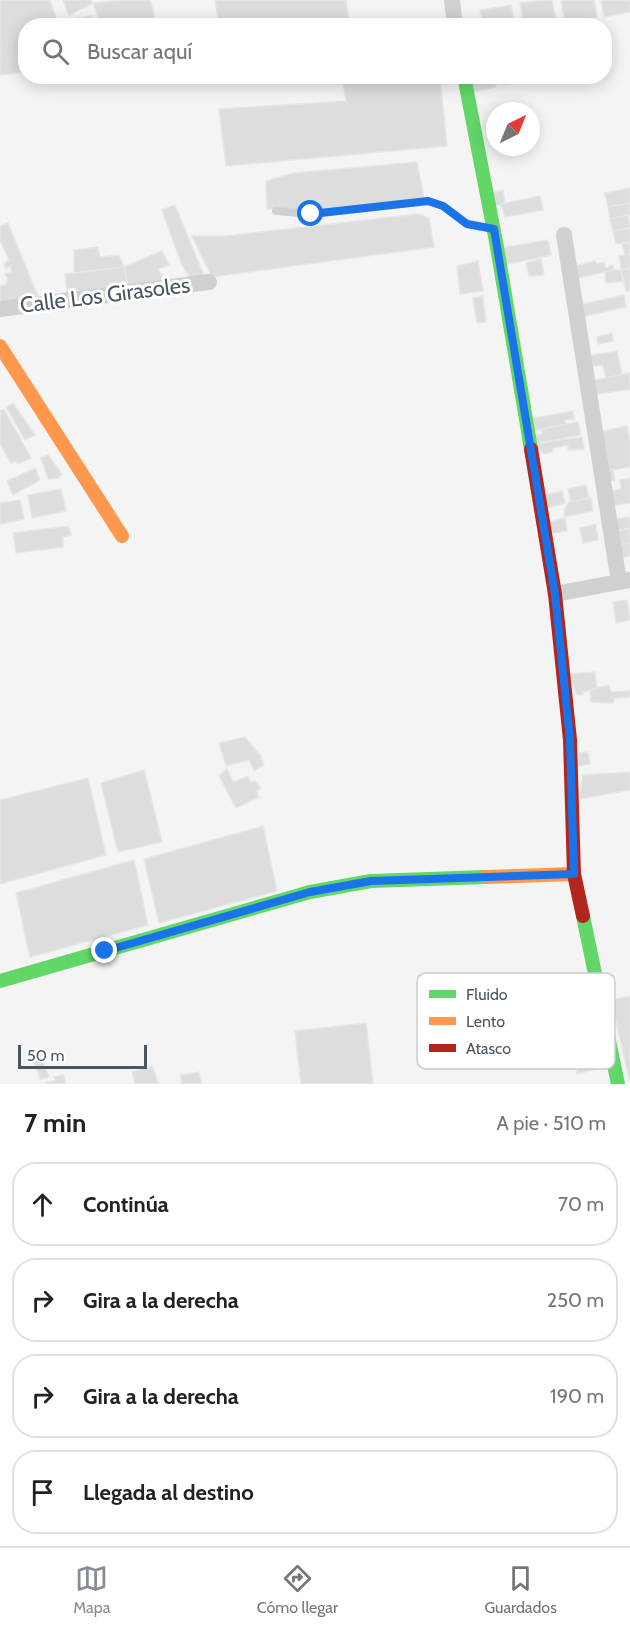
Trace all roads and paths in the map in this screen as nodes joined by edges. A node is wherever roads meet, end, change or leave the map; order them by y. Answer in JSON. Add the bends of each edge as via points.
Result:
{"nodes":[{"id":1,"x":452,"y":0,"type":"edge"},
{"id":2,"x":454,"y":18,"type":"edge"},
{"id":3,"x":466,"y":84,"type":"edge"},
{"id":4,"x":276,"y":211,"type":"dead end"},
{"id":5,"x":494,"y":229,"type":"junction"},
{"id":6,"x":564,"y":235,"type":"dead end"},
{"id":7,"x":209,"y":282,"type":"dead end"},
{"id":8,"x":0,"y":309,"type":"edge"},
{"id":9,"x":0,"y":346,"type":"edge"},
{"id":10,"x":122,"y":536,"type":"dead end"},
{"id":11,"x":624,"y":581,"type":"edge"},
{"id":12,"x":555,"y":594,"type":"junction"},
{"id":13,"x":574,"y":874,"type":"junction"},
{"id":14,"x":595,"y":973,"type":"edge"},
{"id":15,"x":0,"y":981,"type":"edge"},
{"id":16,"x":615,"y":1069,"type":"edge"},
{"id":17,"x":618,"y":1084,"type":"edge"}],
"edges":[{"from":1,"to":2,"type":"street"},
{"from":3,"to":5,"type":"street"},
{"from":4,"to":5,"type":"lane","via":[[311,214],[428,201],[443,206],[467,224]]},
{"from":5,"to":12,"type":"street"},
{"from":6,"to":11,"type":"street"},
{"from":7,"to":8,"type":"street","name":"Calle Los Girasoles"},
{"from":9,"to":10,"type":"street"},
{"from":11,"to":12,"type":"street"},
{"from":12,"to":13,"type":"street","via":[[570,740]]},
{"from":13,"to":14,"type":"street"},
{"from":13,"to":15,"type":"street","via":[[371,881],[310,892]]},
{"from":16,"to":17,"type":"street"}]}
